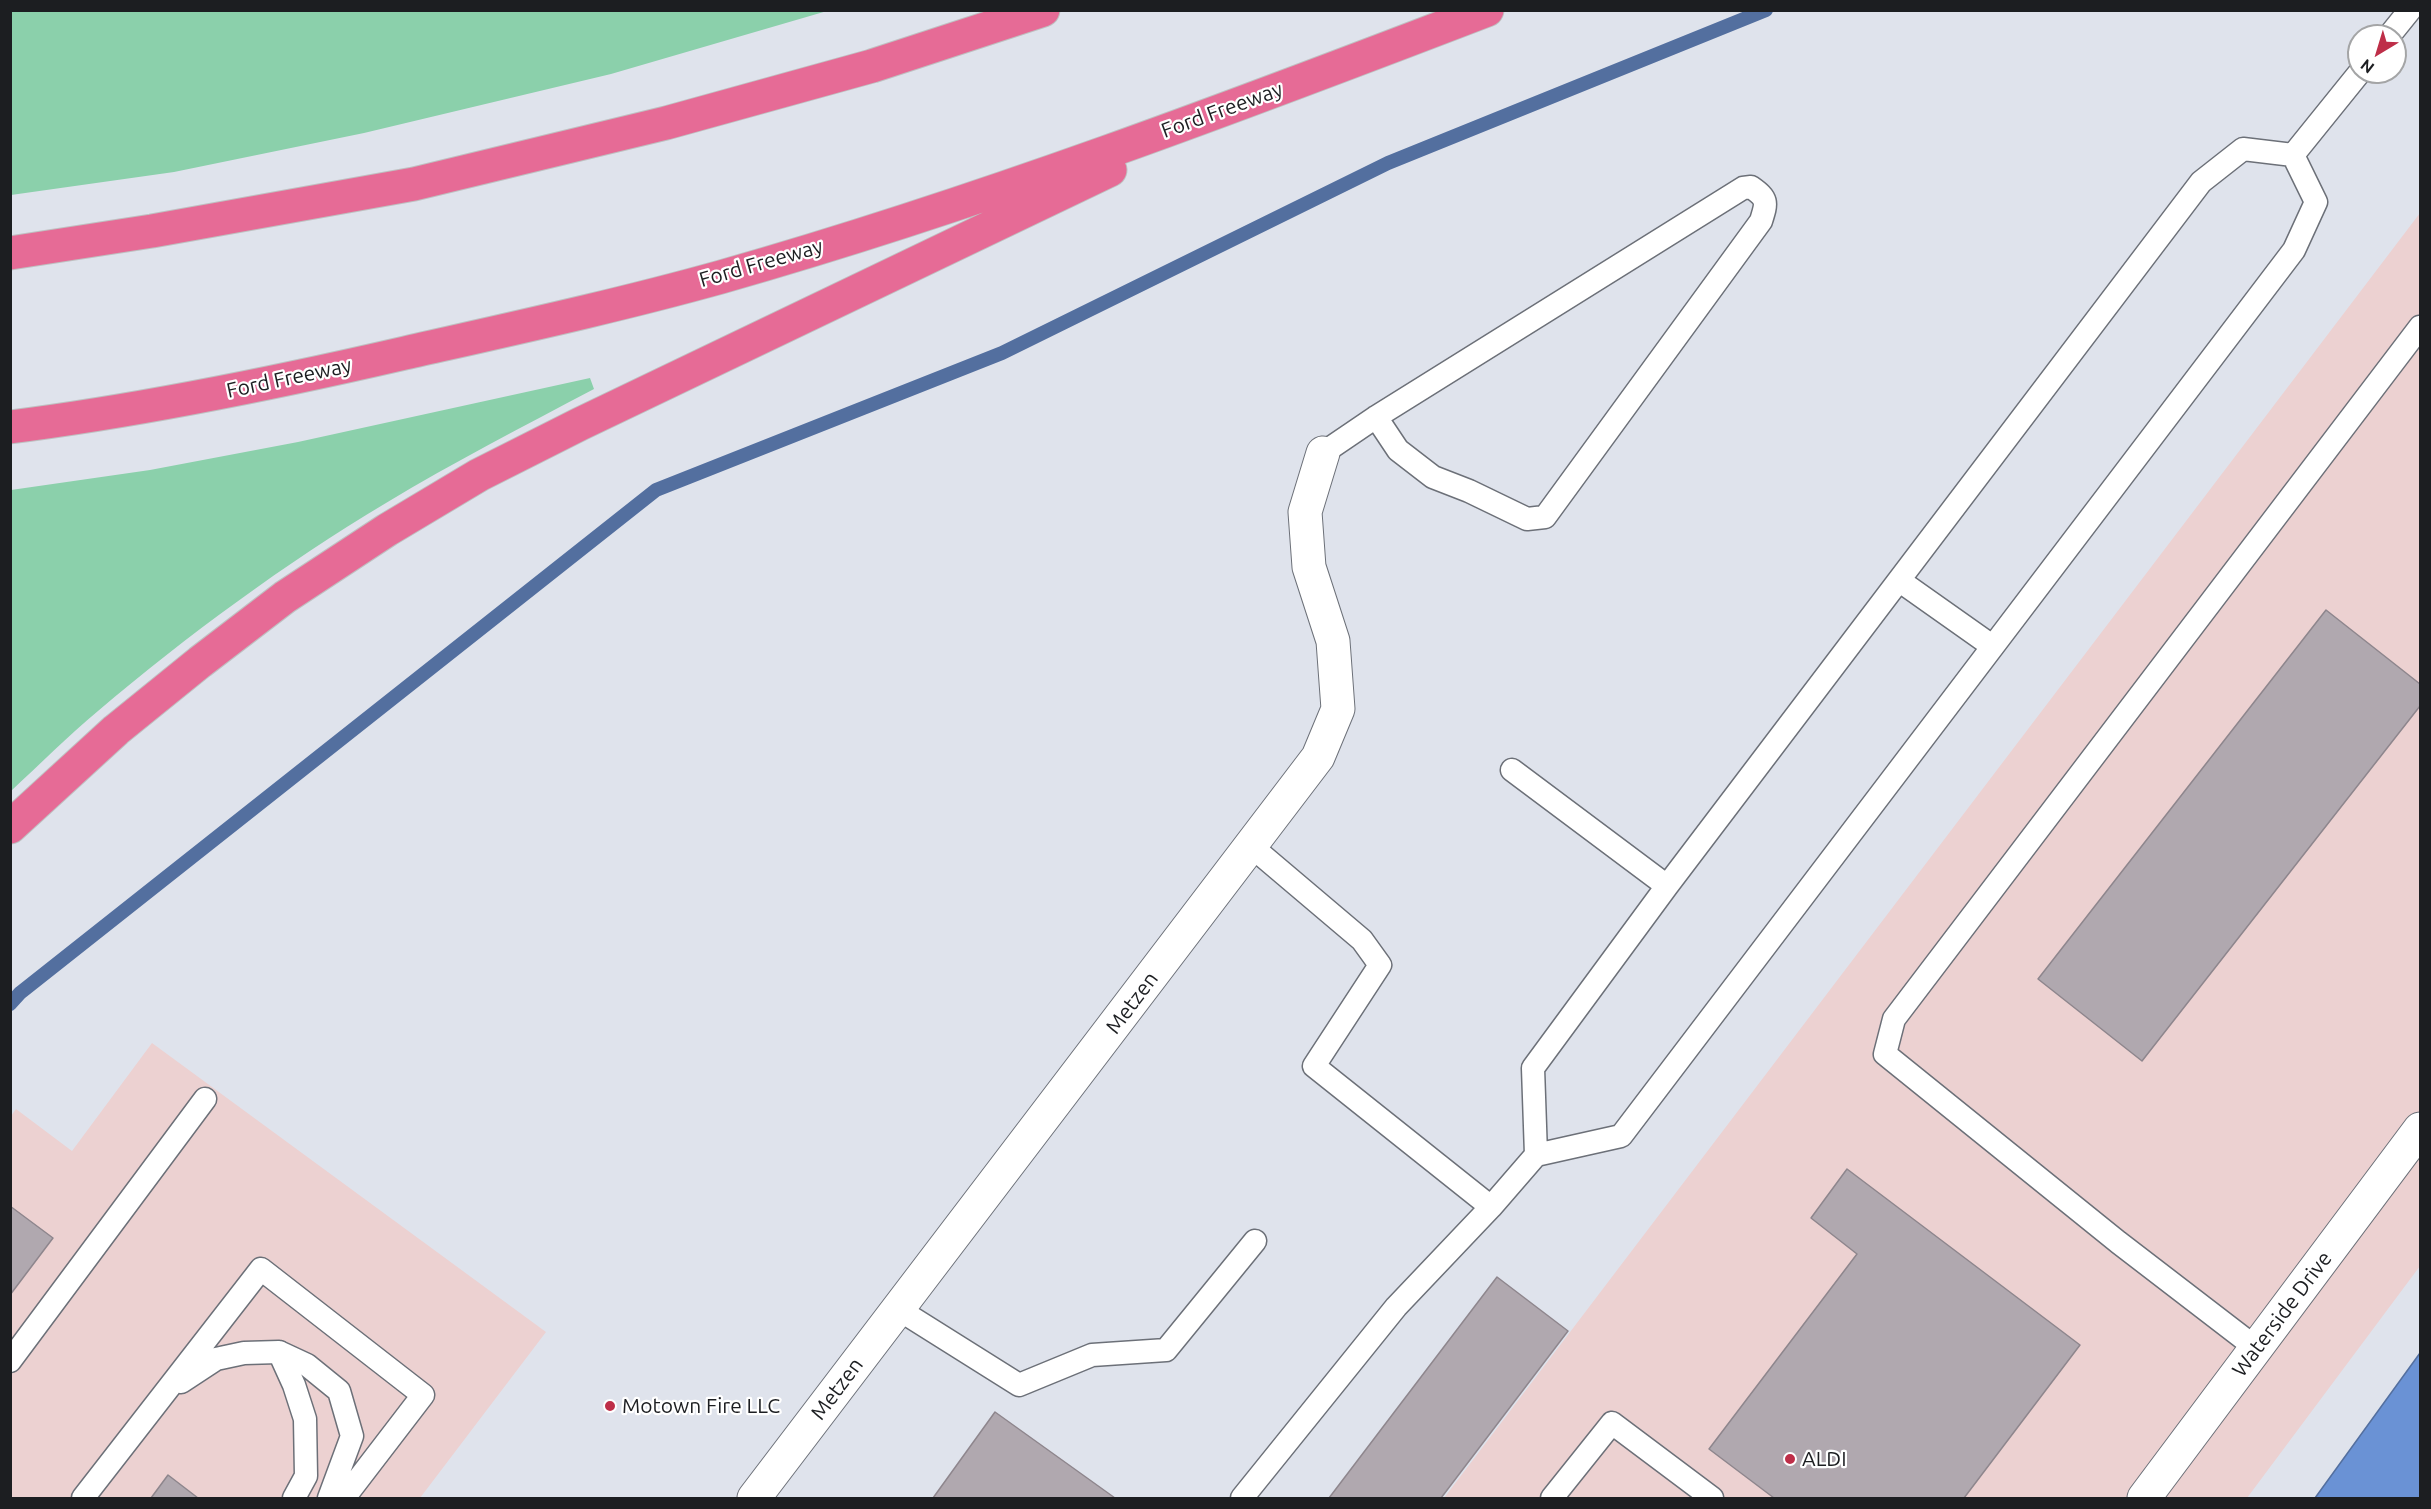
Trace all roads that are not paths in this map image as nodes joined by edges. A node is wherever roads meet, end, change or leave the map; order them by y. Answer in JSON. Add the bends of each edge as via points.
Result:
{"nodes":[{"id":1,"x":1043,"y":10,"type":"edge"},
{"id":2,"x":1487,"y":10,"type":"edge"},
{"id":3,"x":2410,"y":10,"type":"edge"},
{"id":4,"x":2399,"y":24,"type":"edge"},
{"id":5,"x":2350,"y":84,"type":"edge"},
{"id":6,"x":1263,"y":96,"type":"junction"},
{"id":7,"x":2293,"y":155,"type":"junction"},
{"id":8,"x":10,"y":253,"type":"edge"},
{"id":9,"x":2421,"y":327,"type":"edge"},
{"id":10,"x":1376,"y":417,"type":"junction"},
{"id":11,"x":10,"y":427,"type":"edge"},
{"id":12,"x":1323,"y":453,"type":"joint"},
{"id":13,"x":1900,"y":581,"type":"junction"},
{"id":14,"x":1992,"y":646,"type":"junction"},
{"id":15,"x":1512,"y":770,"type":"dead end"},
{"id":16,"x":10,"y":827,"type":"edge"},
{"id":17,"x":1251,"y":846,"type":"junction"},
{"id":18,"x":1667,"y":886,"type":"junction"},
{"id":19,"x":205,"y":1099,"type":"dead end"},
{"id":20,"x":2421,"y":1129,"type":"edge"},
{"id":21,"x":1536,"y":1155,"type":"junction"},
{"id":22,"x":1491,"y":1207,"type":"junction"},
{"id":23,"x":1255,"y":1241,"type":"dead end"},
{"id":24,"x":898,"y":1309,"type":"junction"},
{"id":25,"x":2256,"y":1348,"type":"junction"},
{"id":26,"x":279,"y":1352,"type":"junction"},
{"id":27,"x":10,"y":1360,"type":"edge"},
{"id":28,"x":167,"y":1390,"type":"junction"},
{"id":29,"x":83,"y":1498,"type":"edge"},
{"id":30,"x":294,"y":1498,"type":"edge"},
{"id":31,"x":329,"y":1498,"type":"edge"},
{"id":32,"x":344,"y":1498,"type":"edge"},
{"id":33,"x":754,"y":1498,"type":"edge"},
{"id":34,"x":1242,"y":1498,"type":"edge"},
{"id":35,"x":1552,"y":1498,"type":"edge"},
{"id":36,"x":1709,"y":1498,"type":"edge"},
{"id":37,"x":2144,"y":1498,"type":"edge"}],
"edges":[{"from":1,"to":8,"type":"highway","via":[[872,66],[666,123],[414,184]]},
{"from":2,"to":6,"type":"highway","name":"Ford Freeway"},
{"from":3,"to":4,"type":"lane"},
{"from":5,"to":7,"type":"lane"},
{"from":6,"to":11,"type":"highway","name":"Ford Freeway","via":[[966,202],[720,277],[261,386]]},
{"from":6,"to":16,"type":"highway","via":[[479,475],[285,597],[116,730]]},
{"from":7,"to":13,"type":"lane","via":[[2243,149],[2201,182]]},
{"from":7,"to":14,"type":"lane","via":[[2316,202],[2294,250]]},
{"from":9,"to":25,"type":"lane","via":[[1894,1019],[1885,1054]]},
{"from":10,"to":10,"type":"lane","via":[[1743,189],[1751,187],[1763,196],[1766,205],[1761,221],[1545,517],[1527,519],[1433,477],[1398,450]]},
{"from":10,"to":12,"type":"lane"},
{"from":12,"to":17,"type":"street","name":"Metzen","via":[[1305,512],[1309,567],[1334,641],[1338,709],[1318,756]]},
{"from":13,"to":14,"type":"lane"},
{"from":13,"to":18,"type":"lane"},
{"from":14,"to":21,"type":"lane","via":[[1621,1136]]},
{"from":15,"to":18,"type":"lane"},
{"from":17,"to":22,"type":"lane","via":[[1362,940],[1380,965],[1314,1066]]},
{"from":17,"to":24,"type":"street","name":"Metzen"},
{"from":18,"to":21,"type":"lane","via":[[1533,1068]]},
{"from":19,"to":27,"type":"lane"},
{"from":20,"to":25,"type":"street","name":"Waterside Drive"},
{"from":21,"to":22,"type":"lane"},
{"from":22,"to":34,"type":"lane","via":[[1396,1307]]},
{"from":23,"to":24,"type":"lane","via":[[1166,1350],[1092,1355],[1019,1385]]},
{"from":24,"to":33,"type":"street","name":"Metzen"},
{"from":25,"to":37,"type":"street","name":"Waterside Drive"},
{"from":26,"to":28,"type":"lane","via":[[216,1359]]},
{"from":26,"to":30,"type":"lane","via":[[305,1419],[306,1476]]},
{"from":26,"to":31,"type":"lane","via":[[307,1365],[339,1391],[352,1436]]},
{"from":28,"to":29,"type":"lane"},
{"from":28,"to":32,"type":"lane","via":[[261,1269],[423,1395]]},
{"from":35,"to":36,"type":"lane","via":[[1612,1423]]}]}
